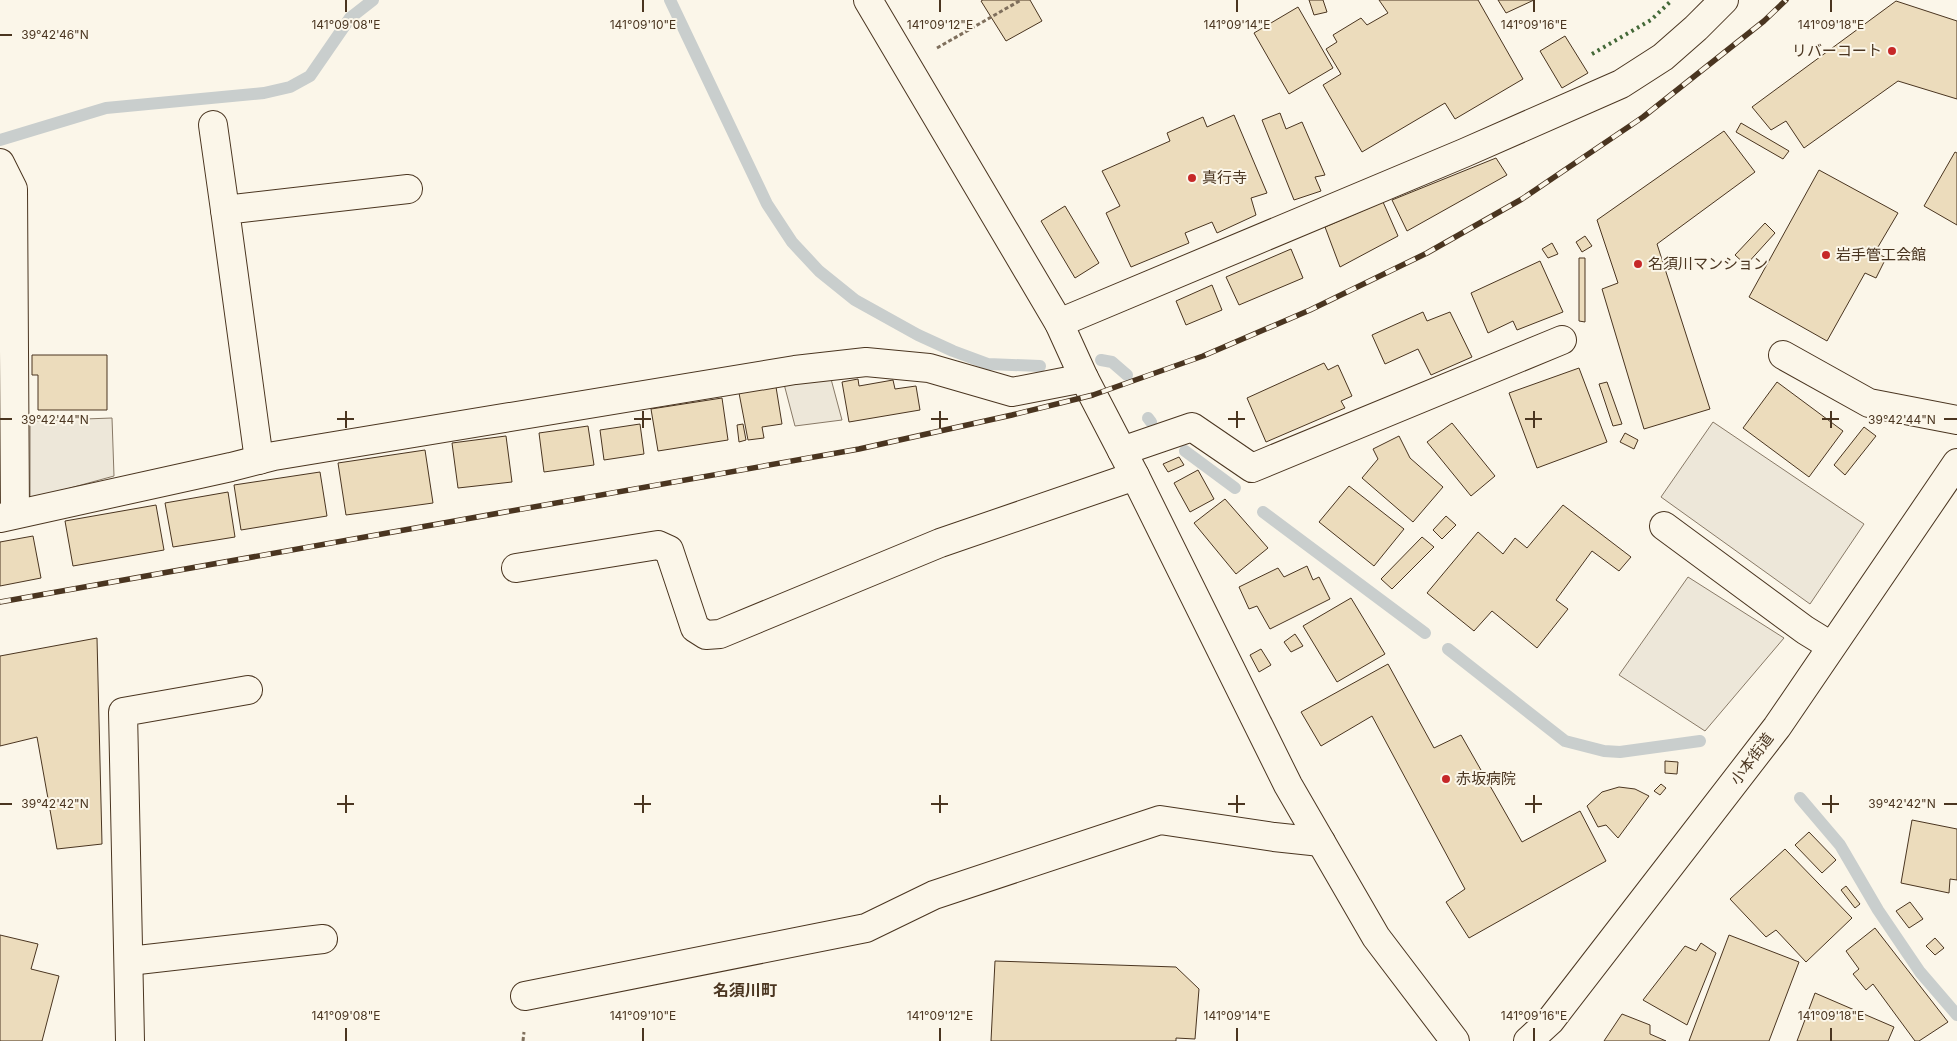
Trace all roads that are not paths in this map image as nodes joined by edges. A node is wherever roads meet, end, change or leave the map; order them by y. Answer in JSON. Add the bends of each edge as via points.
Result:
{"nodes":[{"id":1,"x":868,"y":0,"type":"edge"},
{"id":2,"x":1724,"y":0,"type":"edge"},
{"id":3,"x":214,"y":126,"type":"dead end"},
{"id":4,"x":0,"y":163,"type":"edge"},
{"id":5,"x":408,"y":189,"type":"dead end"},
{"id":6,"x":225,"y":210,"type":"junction"},
{"id":7,"x":1059,"y":324,"type":"junction"},
{"id":8,"x":1562,"y":340,"type":"dead end"},
{"id":9,"x":1783,"y":355,"type":"dead end"},
{"id":10,"x":1084,"y":378,"type":"junction"},
{"id":11,"x":1957,"y":420,"type":"edge"},
{"id":12,"x":1122,"y":452,"type":"junction"},
{"id":13,"x":259,"y":460,"type":"junction"},
{"id":14,"x":1957,"y":463,"type":"edge"},
{"id":15,"x":1135,"y":476,"type":"junction"},
{"id":16,"x":7,"y":516,"type":"edge"},
{"id":17,"x":1664,"y":526,"type":"dead end"},
{"id":18,"x":516,"y":568,"type":"dead end"},
{"id":19,"x":1831,"y":646,"type":"junction"},
{"id":20,"x":248,"y":690,"type":"dead end"},
{"id":21,"x":1320,"y":842,"type":"junction"},
{"id":22,"x":323,"y":939,"type":"dead end"},
{"id":23,"x":128,"y":961,"type":"junction"},
{"id":24,"x":525,"y":996,"type":"dead end"},
{"id":25,"x":130,"y":1041,"type":"edge"},
{"id":26,"x":1455,"y":1041,"type":"edge"},
{"id":27,"x":1528,"y":1041,"type":"edge"}],
"edges":[{"from":1,"to":7,"type":"street"},
{"from":2,"to":7,"type":"street","via":[[1663,57],[1621,84]]},
{"from":3,"to":6,"type":"street"},
{"from":4,"to":16,"type":"street","via":[[12,189]]},
{"from":5,"to":6,"type":"street"},
{"from":6,"to":13,"type":"street"},
{"from":7,"to":10,"type":"street"},
{"from":8,"to":12,"type":"street","via":[[1252,468],[1192,427]]},
{"from":9,"to":11,"type":"street","via":[[1869,403]]},
{"from":10,"to":12,"type":"street"},
{"from":10,"to":13,"type":"street","via":[[1012,392],[929,368],[866,362],[785,371]]},
{"from":12,"to":15,"type":"street"},
{"from":13,"to":16,"type":"street"},
{"from":14,"to":19,"type":"street","name":"小本街道"},
{"from":15,"to":18,"type":"street","via":[[940,543],[720,634],[706,635],[695,628],[669,550],[658,545]]},
{"from":15,"to":21,"type":"street","via":[[1288,785]]},
{"from":17,"to":19,"type":"street"},
{"from":19,"to":27,"type":"street","name":"小本街道","via":[[1777,727],[1693,838],[1550,1021]]},
{"from":20,"to":23,"type":"street","via":[[123,712]]},
{"from":21,"to":24,"type":"street","via":[[1160,820],[934,895],[866,928]]},
{"from":21,"to":26,"type":"street","via":[[1376,937]]},
{"from":22,"to":23,"type":"street"},
{"from":23,"to":25,"type":"street"}]}
